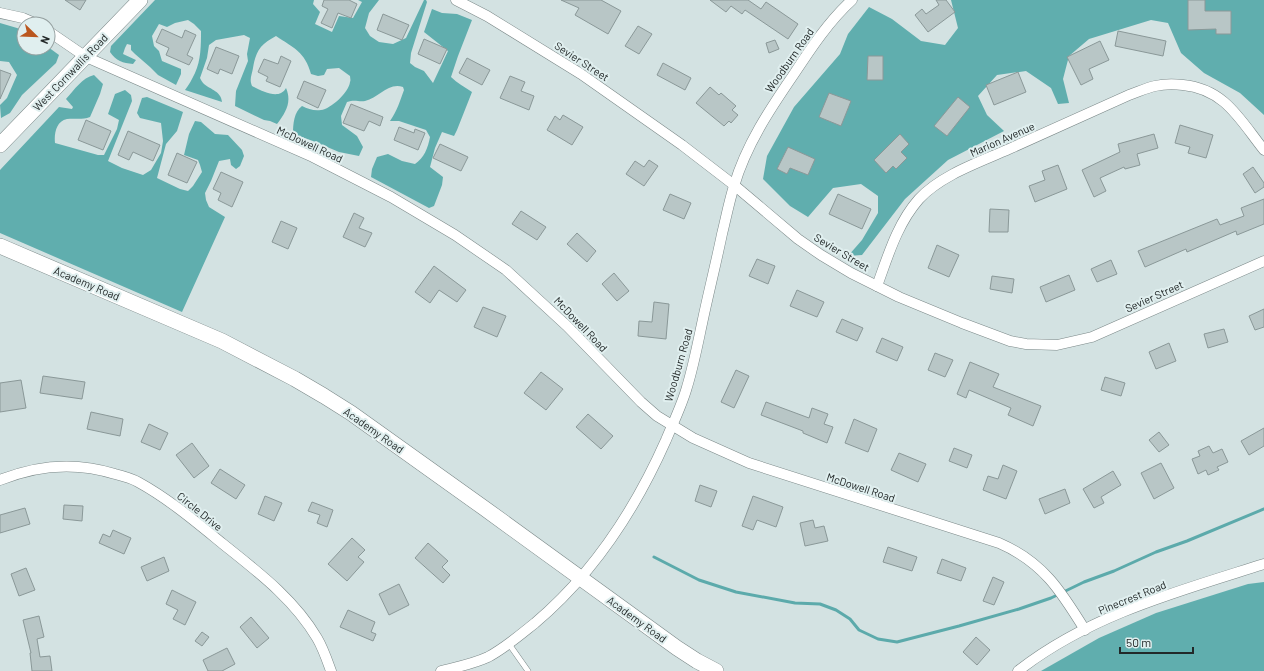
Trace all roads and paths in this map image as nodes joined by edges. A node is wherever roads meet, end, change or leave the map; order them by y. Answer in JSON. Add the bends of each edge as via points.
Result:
{"nodes":[{"id":1,"x":140,"y":0,"type":"edge"},
{"id":2,"x":456,"y":0,"type":"edge"},
{"id":3,"x":849,"y":1,"type":"edge"},
{"id":4,"x":0,"y":13,"type":"edge"},
{"id":5,"x":16,"y":17,"type":"edge"},
{"id":6,"x":56,"y":36,"type":"edge"},
{"id":7,"x":86,"y":57,"type":"junction"},
{"id":8,"x":0,"y":145,"type":"edge"},
{"id":9,"x":1264,"y":150,"type":"edge"},
{"id":10,"x":734,"y":185,"type":"junction"},
{"id":11,"x":0,"y":246,"type":"edge"},
{"id":12,"x":1264,"y":261,"type":"edge"},
{"id":13,"x":876,"y":286,"type":"junction"},
{"id":14,"x":672,"y":426,"type":"junction"},
{"id":15,"x":0,"y":480,"type":"edge"},
{"id":16,"x":1264,"y":564,"type":"edge"},
{"id":17,"x":581,"y":579,"type":"junction"},
{"id":18,"x":1085,"y":630,"type":"junction"},
{"id":19,"x":509,"y":644,"type":"junction"},
{"id":20,"x":331,"y":671,"type":"edge"},
{"id":21,"x":441,"y":671,"type":"edge"},
{"id":22,"x":528,"y":671,"type":"edge"},
{"id":23,"x":716,"y":671,"type":"edge"},
{"id":24,"x":1018,"y":671,"type":"edge"}],
"edges":[{"from":1,"to":7,"type":"main road","name":"West Cornwallis Road"},
{"from":2,"to":10,"type":"street","name":"Sevier Street","via":[[487,16],[581,74]]},
{"from":3,"to":10,"type":"street","name":"Woodburn Road","via":[[815,43],[766,116],[751,143]]},
{"from":4,"to":5,"type":"street"},
{"from":6,"to":7,"type":"street","name":"McDowell Road"},
{"from":7,"to":8,"type":"main road","name":"West Cornwallis Road"},
{"from":7,"to":14,"type":"street","name":"McDowell Road","via":[[313,158],[391,197],[455,235],[506,270],[567,326],[641,402]]},
{"from":9,"to":13,"type":"street","name":"Marion Avenue","via":[[1236,113],[1213,93],[1192,86],[1171,84],[1155,86],[1129,95],[938,183],[920,199],[899,227]]},
{"from":10,"to":13,"type":"street","name":"Sevier Street","via":[[804,243]]},
{"from":10,"to":14,"type":"street","name":"Woodburn Road","via":[[696,355]]},
{"from":11,"to":17,"type":"main road","name":"Academy Road","via":[[222,341],[306,386],[351,413]]},
{"from":12,"to":13,"type":"street","name":"Sevier Street","via":[[1092,337],[1058,345],[1010,341]]},
{"from":14,"to":17,"type":"street","name":"Woodburn Road","via":[[644,487],[604,549]]},
{"from":14,"to":18,"type":"street","name":"McDowell Road","via":[[749,463],[1012,548],[1045,573]]},
{"from":15,"to":20,"type":"street","name":"Circle Drive","via":[[45,468],[71,466],[104,470],[138,482],[169,501],[279,590],[316,637]]},
{"from":16,"to":18,"type":"street","name":"Pinecrest Road","via":[[1143,604]]},
{"from":17,"to":19,"type":"street","name":"Woodburn Road","via":[[542,617]]},
{"from":17,"to":23,"type":"main road","name":"Academy Road","via":[[677,648]]},
{"from":18,"to":24,"type":"street","name":"Pinecrest Road","via":[[1048,650]]},
{"from":19,"to":21,"type":"street","name":"Woodburn Road","via":[[470,664]]},
{"from":19,"to":22,"type":"lane"}]}
